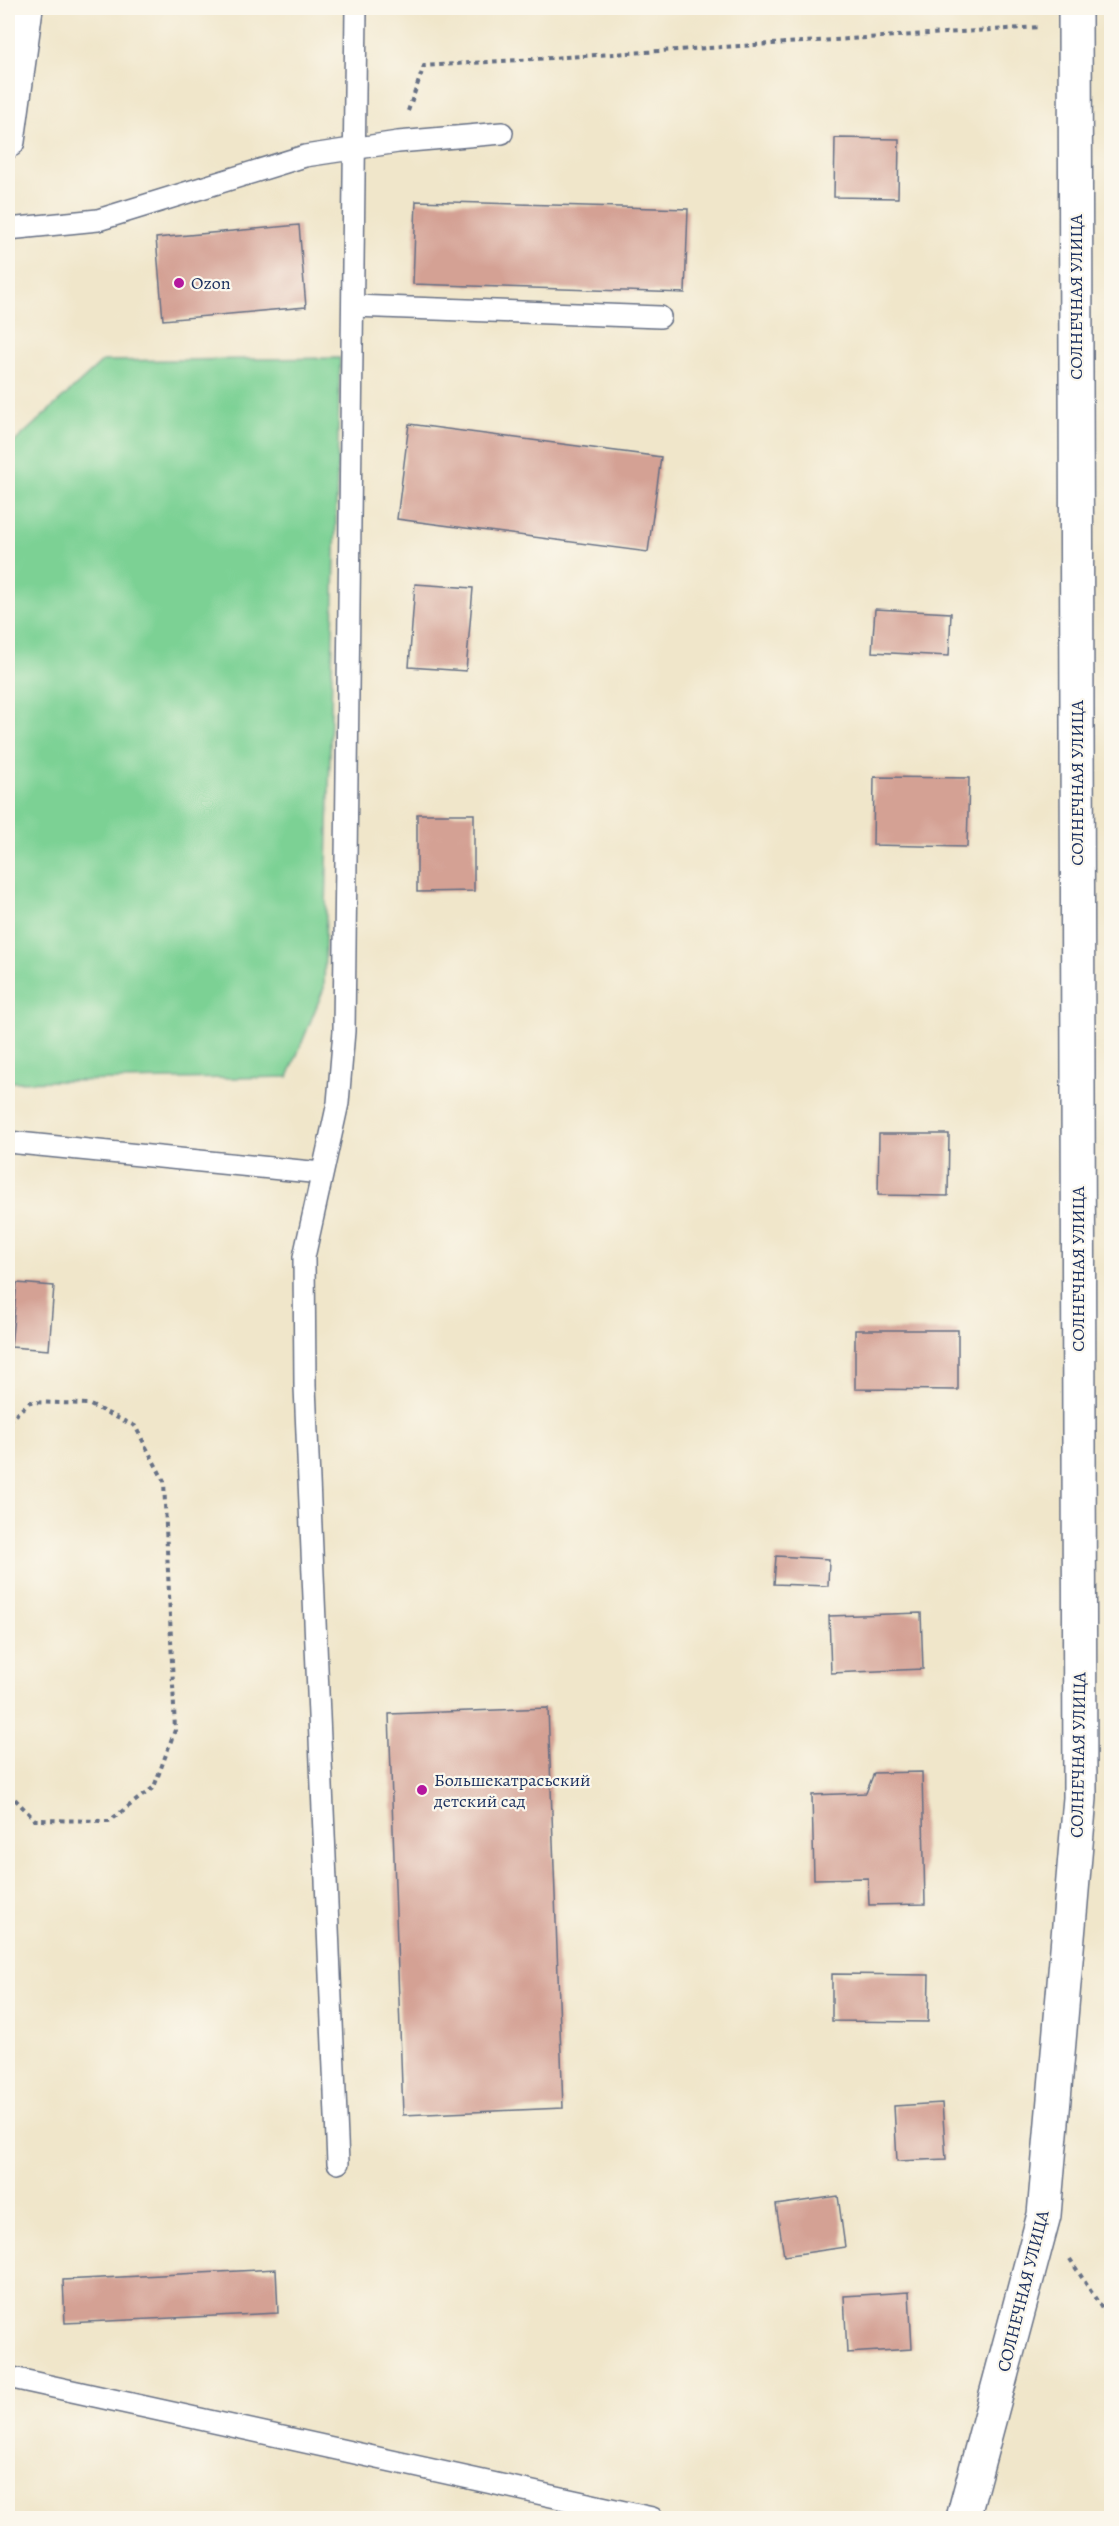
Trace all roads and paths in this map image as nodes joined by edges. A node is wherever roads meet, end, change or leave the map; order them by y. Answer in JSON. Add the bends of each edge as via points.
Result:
{"nodes":[{"id":1,"x":26,"y":8,"type":"edge"},
{"id":2,"x":356,"y":8,"type":"edge"},
{"id":3,"x":1075,"y":16,"type":"edge"},
{"id":4,"x":502,"y":133,"type":"dead end"},
{"id":5,"x":8,"y":141,"type":"edge"},
{"id":6,"x":398,"y":142,"type":"junction"},
{"id":7,"x":355,"y":148,"type":"junction"},
{"id":8,"x":8,"y":229,"type":"edge"},
{"id":9,"x":353,"y":306,"type":"junction"},
{"id":10,"x":660,"y":317,"type":"dead end"},
{"id":11,"x":8,"y":1142,"type":"edge"},
{"id":12,"x":321,"y":1173,"type":"junction"},
{"id":13,"x":8,"y":1421,"type":"edge"},
{"id":14,"x":8,"y":1792,"type":"edge"},
{"id":15,"x":338,"y":2163,"type":"dead end"},
{"id":16,"x":1044,"y":2215,"type":"junction"},
{"id":17,"x":1112,"y":2324,"type":"edge"},
{"id":18,"x":8,"y":2377,"type":"edge"},
{"id":19,"x":652,"y":2518,"type":"edge"},
{"id":20,"x":963,"y":2518,"type":"edge"}],
"edges":[{"from":1,"to":5,"type":"street"},
{"from":2,"to":7,"type":"lane"},
{"from":3,"to":6,"type":"path","via":[[424,66]]},
{"from":3,"to":16,"type":"street","name":"СОЛНЕЧНАЯ УЛИЦА","via":[[1080,1798]]},
{"from":4,"to":6,"type":"lane"},
{"from":6,"to":7,"type":"lane"},
{"from":7,"to":8,"type":"lane","via":[[305,156],[98,220]]},
{"from":7,"to":9,"type":"lane"},
{"from":9,"to":10,"type":"lane"},
{"from":9,"to":12,"type":"lane","via":[[344,1031],[338,1103]]},
{"from":11,"to":12,"type":"lane"},
{"from":12,"to":15,"type":"lane","via":[[304,1257],[305,1386]]},
{"from":13,"to":14,"type":"path","via":[[30,1402],[88,1404],[135,1426],[164,1481],[175,1730],[154,1787],[109,1821],[35,1820]]},
{"from":16,"to":17,"type":"path"},
{"from":16,"to":20,"type":"street","name":"СОЛНЕЧНАЯ УЛИЦА"},
{"from":18,"to":19,"type":"lane"}]}
